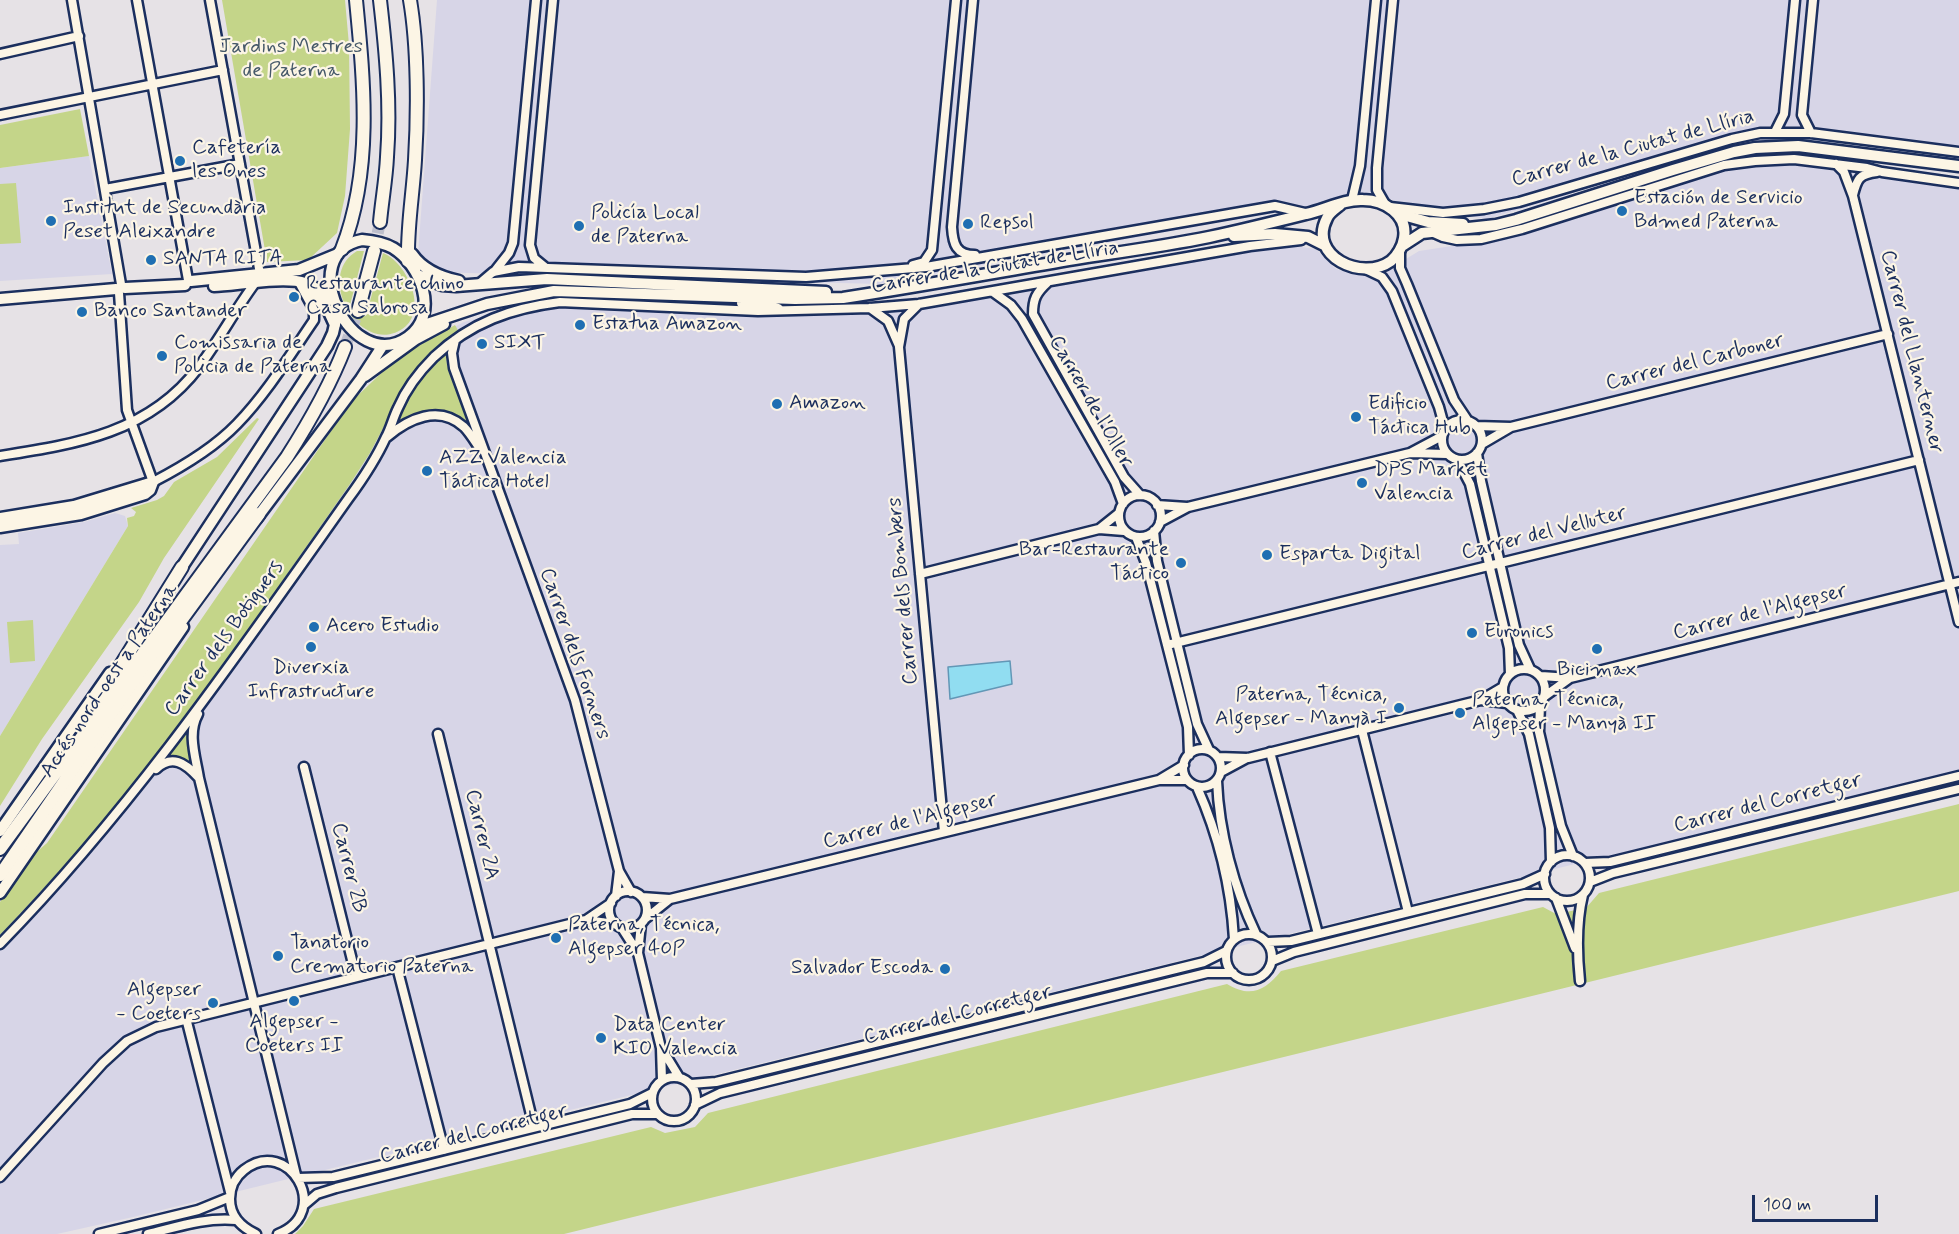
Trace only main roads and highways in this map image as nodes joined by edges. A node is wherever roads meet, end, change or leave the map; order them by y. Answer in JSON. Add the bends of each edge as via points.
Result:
{"nodes":[{"id":1,"x":356,"y":0,"type":"edge"},
{"id":2,"x":380,"y":0,"type":"edge"},
{"id":3,"x":411,"y":4,"type":"edge"},
{"id":4,"x":380,"y":222,"type":"tunnel mouth"},
{"id":5,"x":374,"y":251,"type":"tunnel mouth"},
{"id":6,"x":340,"y":252,"type":"road end"},
{"id":7,"x":408,"y":261,"type":"road end"},
{"id":8,"x":358,"y":311,"type":"tunnel mouth"},
{"id":9,"x":345,"y":347,"type":"tunnel mouth"},
{"id":10,"x":255,"y":511,"type":"junction"},
{"id":11,"x":182,"y":567,"type":"road end"},
{"id":12,"x":4,"y":835,"type":"edge"},
{"id":13,"x":0,"y":849,"type":"edge"},
{"id":14,"x":0,"y":875,"type":"edge"}],
"edges":[{"from":1,"to":6,"type":"main road","via":[[363,155],[353,222]]},
{"from":2,"to":4,"type":"main road","via":[[388,105]]},
{"from":3,"to":7,"type":"main road","via":[[417,109]]},
{"from":5,"to":8,"type":"main road"},
{"from":9,"to":10,"type":"main road","name":"Accés nord-oest a Paterna","via":[[312,418]]},
{"from":10,"to":12,"type":"main road","name":"Accés nord-oest a Paterna"},
{"from":10,"to":14,"type":"main road","name":"Accés nord-oest a Paterna"},
{"from":11,"to":12,"type":"main road","via":[[103,693]]},
{"from":12,"to":13,"type":"main road","name":"Accés nord-oest a Paterna"}]}
